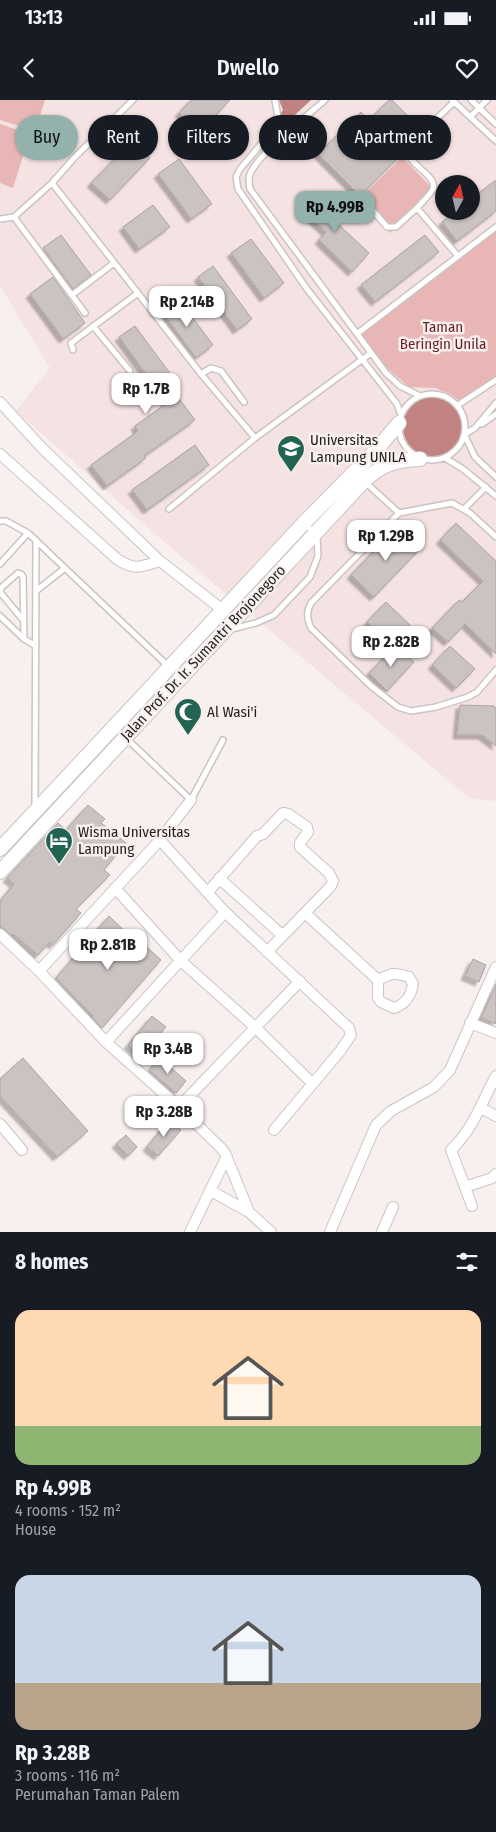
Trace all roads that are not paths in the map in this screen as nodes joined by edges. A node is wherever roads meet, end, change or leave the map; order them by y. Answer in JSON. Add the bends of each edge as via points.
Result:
{"nodes":[{"id":1,"x":133,"y":100,"type":"edge"},
{"id":2,"x":275,"y":100,"type":"edge"},
{"id":3,"x":325,"y":100,"type":"edge"},
{"id":4,"x":471,"y":100,"type":"edge"},
{"id":5,"x":486,"y":100,"type":"edge"},
{"id":6,"x":453,"y":101,"type":"edge"},
{"id":7,"x":480,"y":108,"type":"junction"},
{"id":8,"x":278,"y":115,"type":"edge"},
{"id":9,"x":308,"y":115,"type":"edge"},
{"id":10,"x":470,"y":117,"type":"junction"},
{"id":11,"x":496,"y":124,"type":"edge"},
{"id":12,"x":496,"y":141,"type":"edge"},
{"id":13,"x":259,"y":147,"type":"edge"},
{"id":14,"x":260,"y":160,"type":"edge"},
{"id":15,"x":52,"y":183,"type":"junction"},
{"id":16,"x":363,"y":199,"type":"dead end"},
{"id":17,"x":417,"y":208,"type":"junction"},
{"id":18,"x":14,"y":217,"type":"junction"},
{"id":19,"x":0,"y":219,"type":"edge"},
{"id":20,"x":496,"y":227,"type":"edge"},
{"id":21,"x":300,"y":256,"type":"junction"},
{"id":22,"x":458,"y":256,"type":"junction"},
{"id":23,"x":114,"y":263,"type":"junction"},
{"id":24,"x":290,"y":264,"type":"junction"},
{"id":25,"x":138,"y":293,"type":"junction"},
{"id":26,"x":72,"y":295,"type":"junction"},
{"id":27,"x":85,"y":313,"type":"dead end"},
{"id":28,"x":93,"y":326,"type":"junction"},
{"id":29,"x":358,"y":333,"type":"junction"},
{"id":30,"x":73,"y":350,"type":"dead end"},
{"id":31,"x":371,"y":353,"type":"junction"},
{"id":32,"x":363,"y":361,"type":"junction"},
{"id":33,"x":130,"y":371,"type":"dead end"},
{"id":34,"x":201,"y":374,"type":"junction"},
{"id":35,"x":496,"y":380,"type":"edge"},
{"id":36,"x":420,"y":396,"type":"junction"},
{"id":37,"x":0,"y":402,"type":"edge"},
{"id":38,"x":244,"y":402,"type":"dead end"},
{"id":39,"x":496,"y":403,"type":"edge"},
{"id":40,"x":458,"y":405,"type":"junction"},
{"id":41,"x":496,"y":414,"type":"edge"},
{"id":42,"x":400,"y":419,"type":"junction"},
{"id":43,"x":475,"y":428,"type":"junction"},
{"id":44,"x":465,"y":435,"type":"junction"},
{"id":45,"x":255,"y":438,"type":"junction"},
{"id":46,"x":0,"y":454,"type":"edge"},
{"id":47,"x":445,"y":458,"type":"junction"},
{"id":48,"x":420,"y":459,"type":"junction"},
{"id":49,"x":496,"y":477,"type":"edge"},
{"id":50,"x":364,"y":481,"type":"junction"},
{"id":51,"x":486,"y":486,"type":"junction"},
{"id":52,"x":496,"y":496,"type":"edge"},
{"id":53,"x":169,"y":509,"type":"dead end"},
{"id":54,"x":464,"y":509,"type":"junction"},
{"id":55,"x":399,"y":513,"type":"junction"},
{"id":56,"x":0,"y":521,"type":"edge"},
{"id":57,"x":304,"y":523,"type":"junction"},
{"id":58,"x":28,"y":533,"type":"junction"},
{"id":59,"x":312,"y":536,"type":"junction"},
{"id":60,"x":496,"y":537,"type":"edge"},
{"id":61,"x":36,"y":540,"type":"junction"},
{"id":62,"x":160,"y":561,"type":"junction"},
{"id":63,"x":0,"y":564,"type":"edge"},
{"id":64,"x":65,"y":568,"type":"junction"},
{"id":65,"x":36,"y":591,"type":"junction"},
{"id":66,"x":224,"y":611,"type":"junction"},
{"id":67,"x":0,"y":616,"type":"edge"},
{"id":68,"x":23,"y":620,"type":"junction"},
{"id":69,"x":225,"y":632,"type":"junction"},
{"id":70,"x":24,"y":639,"type":"junction"},
{"id":71,"x":36,"y":646,"type":"junction"},
{"id":72,"x":170,"y":668,"type":"junction"},
{"id":73,"x":496,"y":670,"type":"edge"},
{"id":74,"x":115,"y":726,"type":"junction"},
{"id":75,"x":126,"y":737,"type":"junction"},
{"id":76,"x":223,"y":740,"type":"dead end"},
{"id":77,"x":191,"y":800,"type":"junction"},
{"id":78,"x":35,"y":811,"type":"junction"},
{"id":79,"x":160,"y":840,"type":"junction"},
{"id":80,"x":0,"y":848,"type":"edge"},
{"id":81,"x":0,"y":872,"type":"edge"},
{"id":82,"x":220,"y":878,"type":"junction"},
{"id":83,"x":115,"y":888,"type":"junction"},
{"id":84,"x":208,"y":892,"type":"junction"},
{"id":85,"x":225,"y":912,"type":"junction"},
{"id":86,"x":305,"y":913,"type":"junction"},
{"id":87,"x":0,"y":934,"type":"edge"},
{"id":88,"x":282,"y":935,"type":"junction"},
{"id":89,"x":267,"y":952,"type":"junction"},
{"id":90,"x":181,"y":960,"type":"junction"},
{"id":91,"x":496,"y":967,"type":"edge"},
{"id":92,"x":39,"y":971,"type":"junction"},
{"id":93,"x":300,"y":980,"type":"junction"},
{"id":94,"x":378,"y":980,"type":"dead end"},
{"id":95,"x":470,"y":1022,"type":"junction"},
{"id":96,"x":256,"y":1028,"type":"junction"},
{"id":97,"x":496,"y":1033,"type":"edge"},
{"id":98,"x":106,"y":1042,"type":"junction"},
{"id":99,"x":496,"y":1076,"type":"edge"},
{"id":100,"x":312,"y":1083,"type":"junction"},
{"id":101,"x":179,"y":1107,"type":"junction"},
{"id":102,"x":481,"y":1108,"type":"junction"},
{"id":103,"x":496,"y":1116,"type":"edge"},
{"id":104,"x":0,"y":1124,"type":"edge"},
{"id":105,"x":274,"y":1130,"type":"dead end"},
{"id":106,"x":22,"y":1150,"type":"dead end"},
{"id":107,"x":226,"y":1158,"type":"junction"},
{"id":108,"x":496,"y":1174,"type":"edge"},
{"id":109,"x":465,"y":1188,"type":"junction"},
{"id":110,"x":211,"y":1191,"type":"junction"},
{"id":111,"x":393,"y":1206,"type":"dead end"},
{"id":112,"x":472,"y":1206,"type":"dead end"},
{"id":113,"x":249,"y":1212,"type":"junction"},
{"id":114,"x":190,"y":1232,"type":"edge"},
{"id":115,"x":270,"y":1232,"type":"edge"},
{"id":116,"x":330,"y":1232,"type":"edge"},
{"id":117,"x":382,"y":1232,"type":"edge"}],
"edges":[{"from":1,"to":15,"type":"lane"},
{"from":2,"to":8,"type":"lane"},
{"from":3,"to":9,"type":"lane"},
{"from":4,"to":7,"type":"lane"},
{"from":5,"to":7,"type":"lane"},
{"from":6,"to":10,"type":"lane"},
{"from":6,"to":17,"type":"lane","via":[[407,147],[411,160],[432,179],[433,185],[433,190]]},
{"from":7,"to":10,"type":"lane"},
{"from":7,"to":11,"type":"lane"},
{"from":10,"to":12,"type":"lane"},
{"from":13,"to":24,"type":"lane","via":[[236,177],[238,189]]},
{"from":14,"to":21,"type":"lane","via":[[248,181],[250,189]]},
{"from":15,"to":18,"type":"lane"},
{"from":15,"to":23,"type":"lane"},
{"from":16,"to":17,"type":"lane","via":[[391,228]]},
{"from":17,"to":22,"type":"lane"},
{"from":18,"to":19,"type":"lane"},
{"from":18,"to":26,"type":"lane"},
{"from":20,"to":22,"type":"lane"},
{"from":21,"to":24,"type":"lane"},
{"from":21,"to":29,"type":"lane"},
{"from":22,"to":29,"type":"lane"},
{"from":23,"to":25,"type":"lane"},
{"from":23,"to":26,"type":"lane"},
{"from":24,"to":32,"type":"lane"},
{"from":25,"to":28,"type":"lane"},
{"from":25,"to":34,"type":"lane"},
{"from":26,"to":27,"type":"lane"},
{"from":28,"to":30,"type":"lane","via":[[71,343]]},
{"from":28,"to":33,"type":"lane"},
{"from":29,"to":31,"type":"lane"},
{"from":31,"to":32,"type":"lane"},
{"from":31,"to":36,"type":"lane","via":[[392,379]]},
{"from":32,"to":42,"type":"lane","via":[[397,404]]},
{"from":32,"to":45,"type":"lane"},
{"from":34,"to":38,"type":"lane","via":[[212,368],[220,371]]},
{"from":34,"to":45,"type":"lane"},
{"from":35,"to":40,"type":"lane"},
{"from":36,"to":40,"type":"lane","via":[[434,394],[447,397]]},
{"from":36,"to":42,"type":"lane","via":[[405,407]]},
{"from":37,"to":62,"type":"street","via":[[42,448]]},
{"from":39,"to":43,"type":"lane"},
{"from":40,"to":44,"type":"lane","via":[[466,424]]},
{"from":41,"to":43,"type":"lane"},
{"from":42,"to":48,"type":"lane","via":[[400,438]]},
{"from":42,"to":57,"type":"street","name":"Jalan Prof. Dr. Ir. Sumantri Brojonegoro","via":[[377,449]]},
{"from":43,"to":44,"type":"lane"},
{"from":44,"to":47,"type":"lane","via":[[461,446]]},
{"from":44,"to":49,"type":"lane","via":[[475,457]]},
{"from":45,"to":53,"type":"lane"},
{"from":46,"to":62,"type":"street","via":[[117,559],[137,568]]},
{"from":47,"to":48,"type":"lane"},
{"from":47,"to":51,"type":"lane"},
{"from":48,"to":50,"type":"street","name":"Jalan Prof. Dr. Ir. Sumantri Brojonegoro","via":[[387,464]]},
{"from":50,"to":55,"type":"lane"},
{"from":50,"to":59,"type":"street","name":"Jalan Prof. Dr. Ir. Sumantri Brojonegoro"},
{"from":51,"to":52,"type":"lane"},
{"from":51,"to":54,"type":"lane"},
{"from":54,"to":55,"type":"lane","via":[[452,503]]},
{"from":54,"to":60,"type":"lane"},
{"from":55,"to":73,"type":"lane","via":[[311,603],[307,620],[311,628],[371,686],[398,707],[411,710],[436,707],[468,697],[477,692]]},
{"from":56,"to":58,"type":"lane"},
{"from":57,"to":59,"type":"lane"},
{"from":57,"to":66,"type":"street","name":"Jalan Prof. Dr. Ir. Sumantri Brojonegoro"},
{"from":58,"to":61,"type":"lane"},
{"from":58,"to":63,"type":"lane"},
{"from":59,"to":69,"type":"street","name":"Jalan Prof. Dr. Ir. Sumantri Brojonegoro"},
{"from":59,"to":69,"type":"lane","via":[[318,556],[310,577],[274,615]]},
{"from":61,"to":64,"type":"lane"},
{"from":61,"to":65,"type":"lane"},
{"from":62,"to":66,"type":"street"},
{"from":64,"to":65,"type":"lane"},
{"from":64,"to":72,"type":"lane"},
{"from":65,"to":71,"type":"lane"},
{"from":66,"to":72,"type":"street","name":"Jalan Prof. Dr. Ir. Sumantri Brojonegoro"},
{"from":67,"to":70,"type":"lane"},
{"from":68,"to":68,"type":"lane","via":[[23,576],[18,573],[0,592]]},
{"from":68,"to":70,"type":"lane"},
{"from":69,"to":75,"type":"street","name":"Jalan Prof. Dr. Ir. Sumantri Brojonegoro"},
{"from":70,"to":71,"type":"lane"},
{"from":71,"to":78,"type":"lane"},
{"from":72,"to":74,"type":"street","name":"Jalan Prof. Dr. Ir. Sumantri Brojonegoro"},
{"from":74,"to":75,"type":"street"},
{"from":74,"to":78,"type":"street","name":"Jalan Prof. Dr. Ir. Sumantri Brojonegoro"},
{"from":75,"to":77,"type":"lane"},
{"from":75,"to":81,"type":"street","name":"Jalan Prof. Dr. Ir. Sumantri Brojonegoro"},
{"from":76,"to":77,"type":"lane"},
{"from":77,"to":79,"type":"street"},
{"from":78,"to":80,"type":"street","name":"Jalan Prof. Dr. Ir. Sumantri Brojonegoro"},
{"from":79,"to":83,"type":"street"},
{"from":79,"to":84,"type":"street"},
{"from":82,"to":84,"type":"street"},
{"from":82,"to":86,"type":"street","via":[[257,836],[283,813],[288,814],[307,826],[308,832],[300,847],[329,873],[333,881]]},
{"from":82,"to":88,"type":"street"},
{"from":83,"to":90,"type":"street"},
{"from":83,"to":92,"type":"street"},
{"from":84,"to":85,"type":"street"},
{"from":85,"to":89,"type":"street"},
{"from":85,"to":90,"type":"street"},
{"from":86,"to":88,"type":"street"},
{"from":86,"to":94,"type":"street"},
{"from":87,"to":92,"type":"street"},
{"from":88,"to":89,"type":"street"},
{"from":89,"to":93,"type":"street"},
{"from":90,"to":96,"type":"street"},
{"from":90,"to":98,"type":"street"},
{"from":91,"to":95,"type":"street"},
{"from":92,"to":98,"type":"street"},
{"from":93,"to":96,"type":"street"},
{"from":93,"to":100,"type":"street","via":[[350,1028],[351,1035]]},
{"from":95,"to":97,"type":"street"},
{"from":95,"to":116,"type":"street","via":[[450,1070],[438,1084],[391,1111],[376,1125]]},
{"from":96,"to":100,"type":"street"},
{"from":96,"to":101,"type":"street"},
{"from":98,"to":101,"type":"street"},
{"from":99,"to":102,"type":"street"},
{"from":100,"to":105,"type":"street"},
{"from":101,"to":107,"type":"street","via":[[221,1148]]},
{"from":102,"to":103,"type":"street"},
{"from":102,"to":109,"type":"street","via":[[451,1150]]},
{"from":104,"to":106,"type":"street"},
{"from":107,"to":110,"type":"street"},
{"from":107,"to":113,"type":"street"},
{"from":108,"to":109,"type":"street"},
{"from":109,"to":112,"type":"street"},
{"from":110,"to":113,"type":"street"},
{"from":110,"to":114,"type":"street"},
{"from":111,"to":117,"type":"street"},
{"from":113,"to":115,"type":"street"}]}
